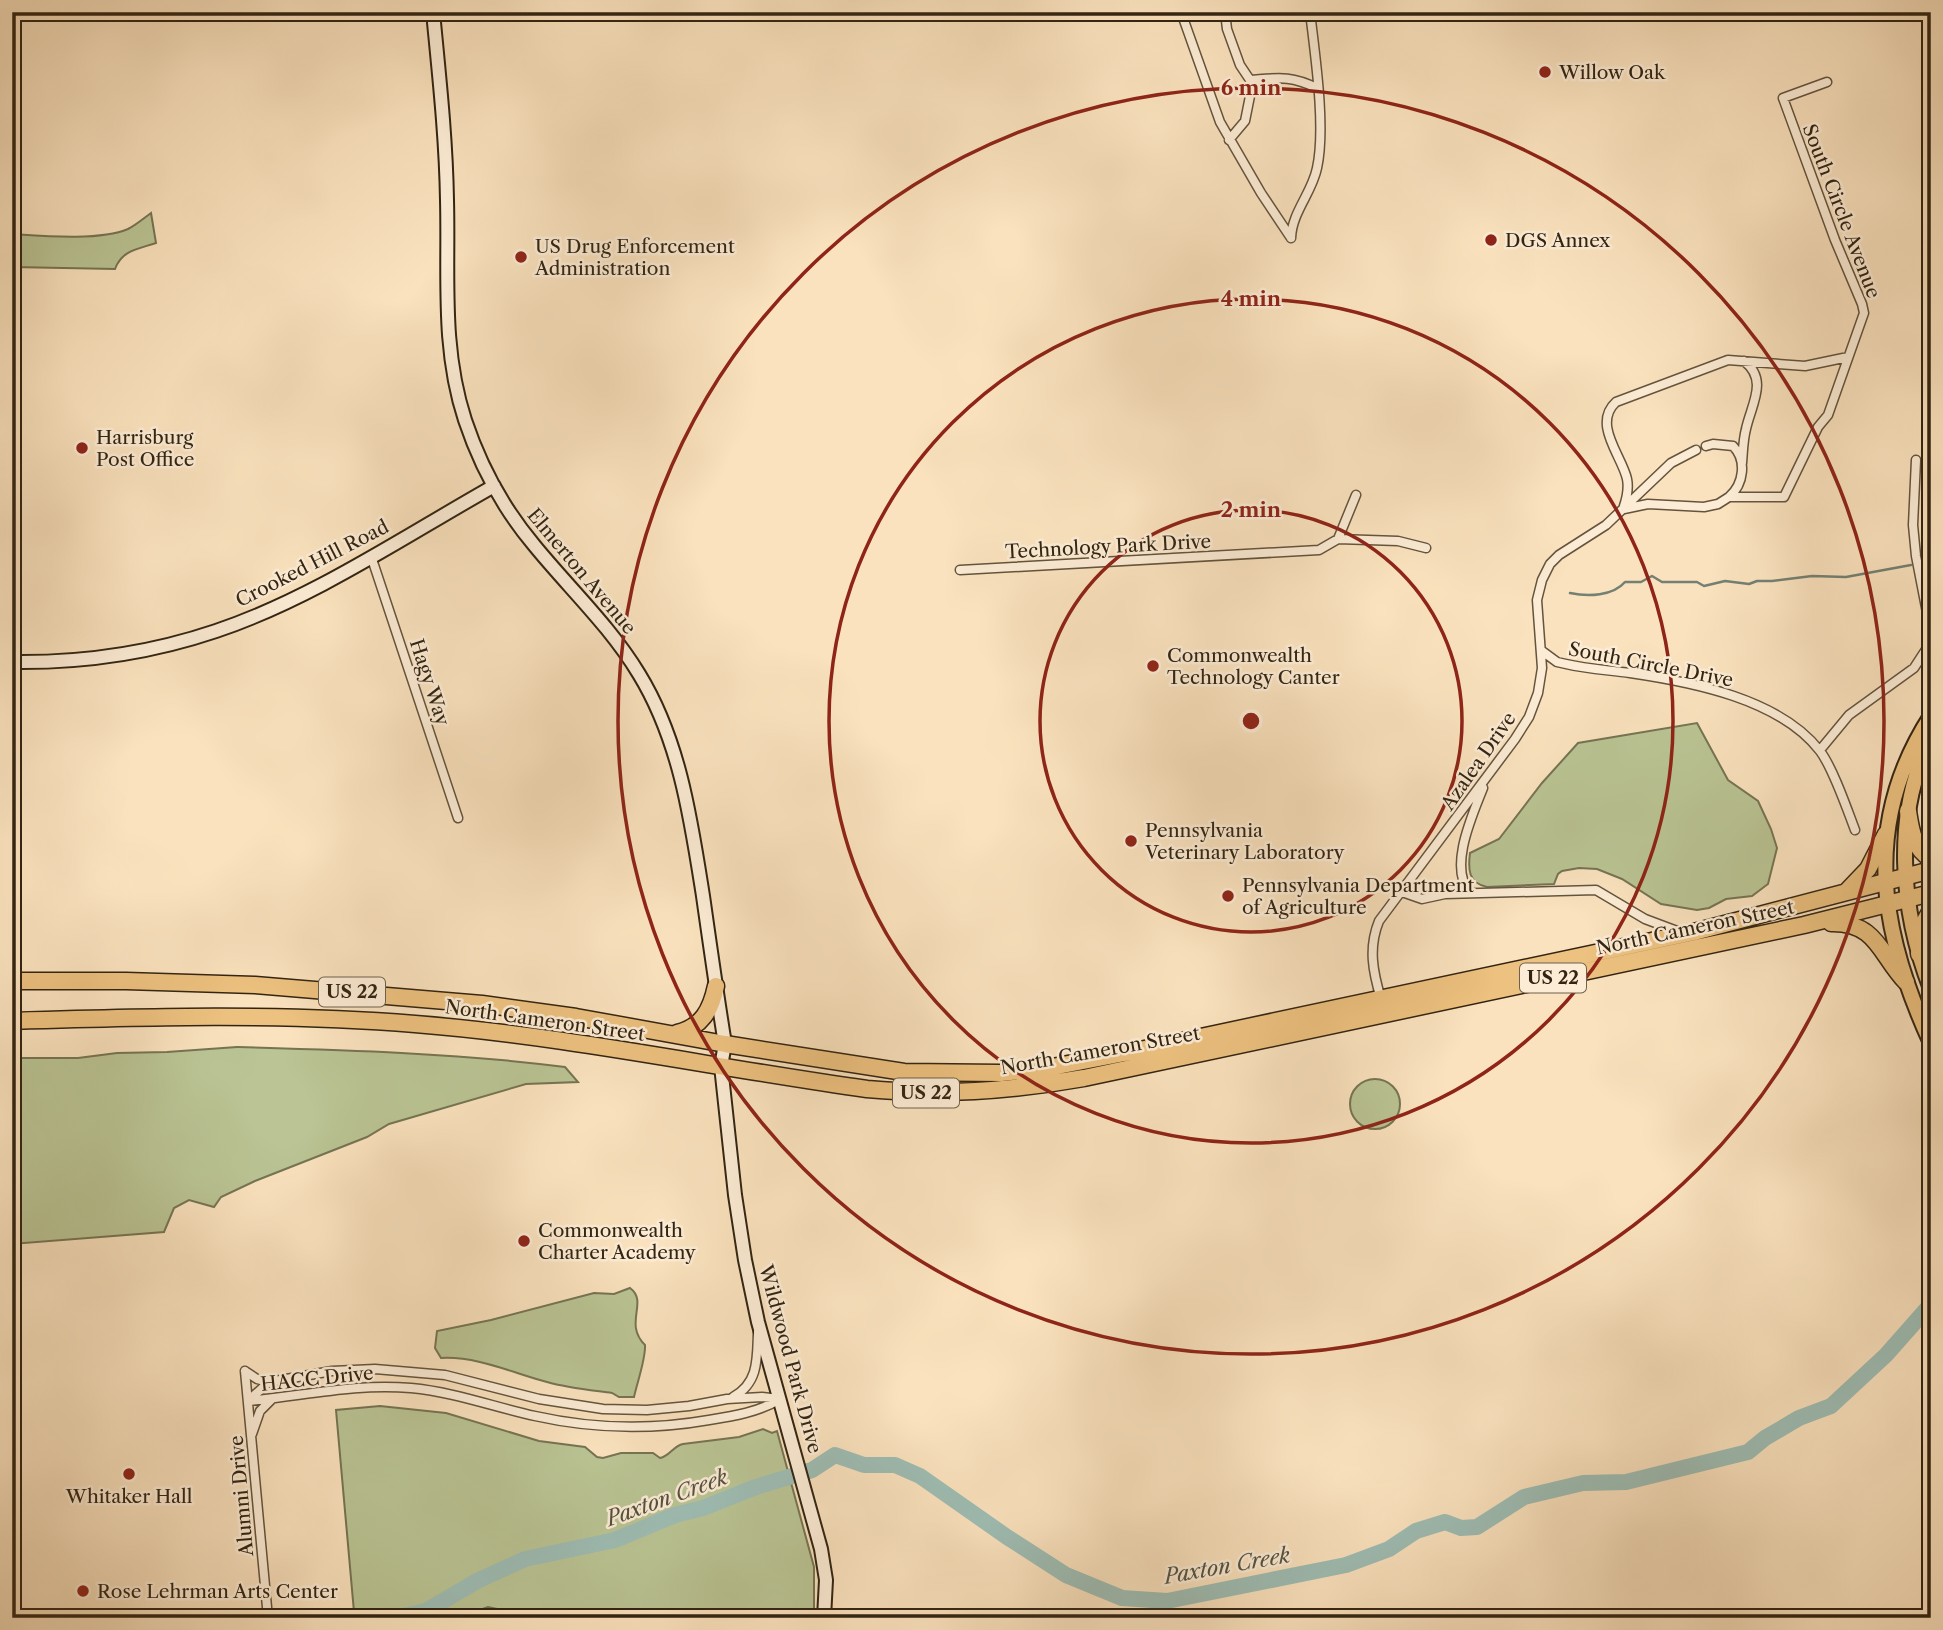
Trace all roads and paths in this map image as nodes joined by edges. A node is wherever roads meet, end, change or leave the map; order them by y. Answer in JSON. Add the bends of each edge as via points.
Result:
{"nodes":[{"id":1,"x":433,"y":12,"type":"edge"},
{"id":2,"x":1181,"y":12,"type":"edge"},
{"id":3,"x":1225,"y":12,"type":"edge"},
{"id":4,"x":1310,"y":12,"type":"edge"},
{"id":5,"x":1250,"y":80,"type":"junction"},
{"id":6,"x":1827,"y":82,"type":"dead end"},
{"id":7,"x":1317,"y":88,"type":"junction"},
{"id":8,"x":1229,"y":140,"type":"junction"},
{"id":9,"x":1848,"y":357,"type":"junction"},
{"id":10,"x":1744,"y":360,"type":"junction"},
{"id":11,"x":1706,"y":446,"type":"dead end"},
{"id":12,"x":1696,"y":450,"type":"dead end"},
{"id":13,"x":1916,"y":460,"type":"dead end"},
{"id":14,"x":1742,"y":463,"type":"junction"},
{"id":15,"x":494,"y":486,"type":"junction"},
{"id":16,"x":1356,"y":495,"type":"dead end"},
{"id":17,"x":1729,"y":497,"type":"junction"},
{"id":18,"x":1624,"y":509,"type":"junction"},
{"id":19,"x":1338,"y":539,"type":"junction"},
{"id":20,"x":1426,"y":548,"type":"dead end"},
{"id":21,"x":371,"y":556,"type":"junction"},
{"id":22,"x":960,"y":570,"type":"dead end"},
{"id":23,"x":1542,"y":651,"type":"junction"},
{"id":24,"x":12,"y":662,"type":"edge"},
{"id":25,"x":1931,"y":716,"type":"edge"},
{"id":26,"x":1931,"y":740,"type":"edge"},
{"id":27,"x":1820,"y":750,"type":"junction"},
{"id":28,"x":1488,"y":776,"type":"junction"},
{"id":29,"x":1908,"y":811,"type":"junction"},
{"id":30,"x":458,"y":818,"type":"dead end"},
{"id":31,"x":1855,"y":830,"type":"dead end"},
{"id":32,"x":1886,"y":834,"type":"junction"},
{"id":33,"x":1931,"y":859,"type":"edge"},
{"id":34,"x":1931,"y":870,"type":"edge"},
{"id":35,"x":1906,"y":877,"type":"junction"},
{"id":36,"x":1886,"y":882,"type":"junction"},
{"id":37,"x":1399,"y":891,"type":"junction"},
{"id":38,"x":1471,"y":893,"type":"junction"},
{"id":39,"x":1931,"y":893,"type":"edge"},
{"id":40,"x":1844,"y":894,"type":"junction"},
{"id":41,"x":1909,"y":899,"type":"junction"},
{"id":42,"x":1888,"y":904,"type":"junction"},
{"id":43,"x":1931,"y":910,"type":"edge"},
{"id":44,"x":1822,"y":921,"type":"junction"},
{"id":45,"x":1693,"y":932,"type":"junction"},
{"id":46,"x":1919,"y":954,"type":"junction"},
{"id":47,"x":18,"y":980,"type":"edge"},
{"id":48,"x":1906,"y":982,"type":"junction"},
{"id":49,"x":716,"y":986,"type":"junction"},
{"id":50,"x":1931,"y":989,"type":"edge"},
{"id":51,"x":1381,"y":999,"type":"junction"},
{"id":52,"x":1383,"y":1014,"type":"junction"},
{"id":53,"x":12,"y":1021,"type":"edge"},
{"id":54,"x":674,"y":1033,"type":"junction"},
{"id":55,"x":1931,"y":1043,"type":"edge"},
{"id":56,"x":725,"y":1044,"type":"junction"},
{"id":57,"x":721,"y":1066,"type":"junction"},
{"id":58,"x":758,"y":1322,"type":"junction"},
{"id":59,"x":269,"y":1382,"type":"junction"},
{"id":60,"x":272,"y":1399,"type":"junction"},
{"id":61,"x":727,"y":1399,"type":"junction"},
{"id":62,"x":780,"y":1399,"type":"junction"},
{"id":63,"x":248,"y":1401,"type":"junction"},
{"id":64,"x":251,"y":1437,"type":"junction"},
{"id":65,"x":268,"y":1618,"type":"edge"},
{"id":66,"x":824,"y":1618,"type":"edge"}],
"edges":[{"from":1,"to":15,"type":"main road","name":"Elmerton Avenue","via":[[446,146],[450,355],[465,419]]},
{"from":2,"to":8,"type":"street"},
{"from":3,"to":5,"type":"street","via":[[1240,65]]},
{"from":4,"to":7,"type":"street"},
{"from":5,"to":7,"type":"street","via":[[1289,77]]},
{"from":5,"to":8,"type":"street","via":[[1245,121]]},
{"from":6,"to":9,"type":"street","name":"South Circle Avenue","via":[[1783,98],[1862,304],[1861,324]]},
{"from":7,"to":8,"type":"street","via":[[1318,165],[1291,238]]},
{"from":9,"to":10,"type":"street","via":[[1805,366]]},
{"from":9,"to":17,"type":"street","name":"South Circle Avenue","via":[[1828,415],[1784,497]]},
{"from":10,"to":14,"type":"street","via":[[1753,369],[1758,388]]},
{"from":10,"to":18,"type":"street","via":[[1722,362],[1613,405],[1607,431],[1627,481]]},
{"from":11,"to":14,"type":"street","via":[[1733,446]]},
{"from":12,"to":18,"type":"street","name":"Azalea Drive","via":[[1665,467]]},
{"from":13,"to":27,"type":"street","via":[[1913,525],[1929,624],[1927,648],[1914,668],[1849,715]]},
{"from":14,"to":17,"type":"street","via":[[1738,486]]},
{"from":15,"to":21,"type":"main road","name":"Crooked Hill Road"},
{"from":15,"to":49,"type":"main road","name":"Elmerton Avenue","via":[[533,544],[619,645],[659,713],[676,757],[689,812]]},
{"from":16,"to":19,"type":"street"},
{"from":17,"to":18,"type":"street","name":"South Circle Avenue","via":[[1709,506],[1648,504]]},
{"from":18,"to":23,"type":"street","name":"Azalea Drive","via":[[1559,555],[1547,569],[1537,600]]},
{"from":19,"to":20,"type":"street","name":"Technology Park Drive","via":[[1398,541]]},
{"from":19,"to":22,"type":"street","name":"Technology Park Drive","via":[[1319,550]]},
{"from":21,"to":24,"type":"main road","name":"Crooked Hill Road","via":[[281,605],[178,643],[108,657]]},
{"from":21,"to":30,"type":"street","name":"Hagy Way"},
{"from":23,"to":27,"type":"street","name":"South Circle Drive","via":[[1557,662],[1578,667],[1662,679],[1737,697],[1766,709]]},
{"from":23,"to":28,"type":"street","name":"Azalea Drive","via":[[1534,705]]},
{"from":25,"to":32,"type":"main road","via":[[1902,768]]},
{"from":26,"to":29,"type":"main road","via":[[1916,774]]},
{"from":27,"to":31,"type":"street"},
{"from":28,"to":37,"type":"street","name":"Azalea Drive"},
{"from":28,"to":38,"type":"street","via":[[1463,852],[1462,881]]},
{"from":29,"to":33,"type":"highway","via":[[1915,843]]},
{"from":29,"to":35,"type":"main road"},
{"from":32,"to":36,"type":"main road"},
{"from":32,"to":40,"type":"highway","via":[[1868,869]]},
{"from":34,"to":35,"type":"highway","name":"North Cameron Street"},
{"from":35,"to":36,"type":"highway","name":"North Cameron Street"},
{"from":35,"to":41,"type":"main road"},
{"from":36,"to":40,"type":"highway","name":"North Cameron Street"},
{"from":36,"to":42,"type":"main road"},
{"from":37,"to":38,"type":"street","via":[[1415,898]]},
{"from":37,"to":51,"type":"street","name":"Azalea Drive","via":[[1373,937],[1372,962]]},
{"from":38,"to":45,"type":"street","via":[[1596,890],[1655,924]]},
{"from":39,"to":41,"type":"highway","name":"North Cameron Street"},
{"from":40,"to":45,"type":"highway","name":"North Cameron Street","number":"US 22"},
{"from":41,"to":42,"type":"highway","name":"North Cameron Street","number":"US 22"},
{"from":41,"to":46,"type":"main road"},
{"from":42,"to":44,"type":"highway","name":"North Cameron Street","number":"US 22"},
{"from":42,"to":48,"type":"main road"},
{"from":43,"to":46,"type":"highway","via":[[1922,928]]},
{"from":44,"to":48,"type":"highway","via":[[1847,924],[1869,934]]},
{"from":44,"to":52,"type":"highway","name":"North Cameron Street","number":"US 22"},
{"from":45,"to":51,"type":"highway","name":"North Cameron Street","number":"US 22"},
{"from":46,"to":50,"type":"main road"},
{"from":47,"to":54,"type":"highway","name":"North Cameron Street","number":"US 22","via":[[320,989],[506,1007]]},
{"from":48,"to":55,"type":"main road"},
{"from":49,"to":54,"type":"highway","via":[[702,1020]]},
{"from":49,"to":56,"type":"main road","name":"Elmerton Avenue"},
{"from":51,"to":52,"type":"street"},
{"from":51,"to":52,"type":"street","name":"Azalea Drive"},
{"from":51,"to":56,"type":"highway","name":"North Cameron Street","number":"US 22","via":[[1086,1061],[1001,1073],[904,1072]]},
{"from":52,"to":57,"type":"highway","name":"North Cameron Street","number":"US 22","via":[[1084,1078],[986,1091],[891,1091]]},
{"from":53,"to":57,"type":"highway","name":"North Cameron Street","number":"US 22","via":[[224,1016],[380,1022],[506,1034]]},
{"from":54,"to":56,"type":"highway","name":"North Cameron Street","number":"US 22"},
{"from":56,"to":57,"type":"main road","name":"Elmerton Avenue"},
{"from":57,"to":58,"type":"main road","name":"Wildwood Park Drive","via":[[735,1195]]},
{"from":58,"to":61,"type":"street","via":[[754,1374],[743,1390]]},
{"from":58,"to":62,"type":"main road","name":"Wildwood Park Drive"},
{"from":59,"to":61,"type":"street","name":"HACC Drive","via":[[332,1371],[397,1370],[445,1375],[603,1409],[668,1409]]},
{"from":59,"to":63,"type":"street","name":"HACC Drive"},
{"from":59,"to":63,"type":"street","name":"Alumni Drive","via":[[245,1371]]},
{"from":60,"to":62,"type":"street","name":"HACC Drive","via":[[334,1389],[404,1388],[461,1396],[558,1421],[624,1427],[713,1420],[765,1408]]},
{"from":60,"to":63,"type":"street","name":"HACC Drive"},
{"from":60,"to":64,"type":"street","via":[[260,1412]]},
{"from":61,"to":62,"type":"street","name":"HACC Drive"},
{"from":62,"to":66,"type":"main road","name":"Wildwood Park Drive","via":[[824,1565]]},
{"from":63,"to":64,"type":"street","name":"Alumni Drive"},
{"from":64,"to":65,"type":"street","name":"Alumni Drive"}]}
